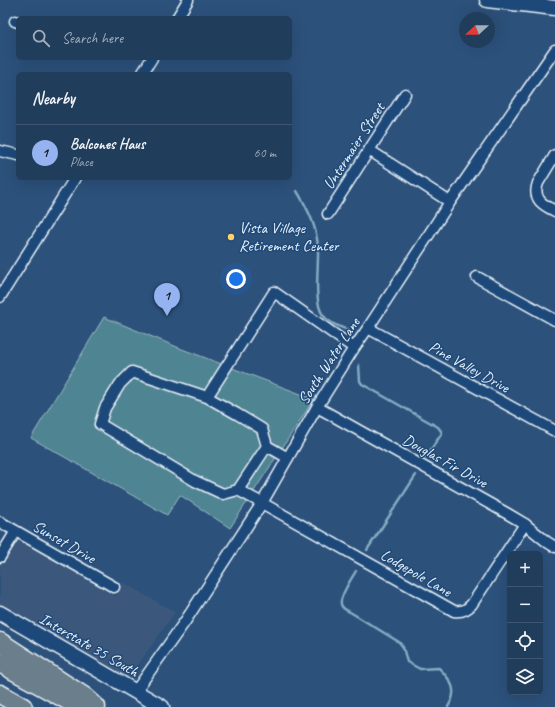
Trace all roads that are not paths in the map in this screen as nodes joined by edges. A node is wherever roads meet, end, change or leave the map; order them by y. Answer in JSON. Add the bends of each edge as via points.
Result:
{"nodes":[{"id":1,"x":188,"y":0,"type":"edge"},
{"id":2,"x":487,"y":0,"type":"edge"},
{"id":3,"x":555,"y":8,"type":"edge"},
{"id":4,"x":178,"y":16,"type":"edge"},
{"id":5,"x":555,"y":50,"type":"edge"},
{"id":6,"x":151,"y":60,"type":"edge"},
{"id":7,"x":143,"y":72,"type":"edge"},
{"id":8,"x":405,"y":94,"type":"dead end"},
{"id":9,"x":369,"y":150,"type":"junction"},
{"id":10,"x":0,"y":151,"type":"edge"},
{"id":11,"x":16,"y":155,"type":"edge"},
{"id":12,"x":555,"y":155,"type":"edge"},
{"id":13,"x":74,"y":180,"type":"edge"},
{"id":14,"x":450,"y":202,"type":"junction"},
{"id":15,"x":555,"y":211,"type":"edge"},
{"id":16,"x":328,"y":214,"type":"dead end"},
{"id":17,"x":478,"y":277,"type":"dead end"},
{"id":18,"x":1,"y":295,"type":"edge"},
{"id":19,"x":555,"y":320,"type":"edge"},
{"id":20,"x":368,"y":328,"type":"junction"},
{"id":21,"x":354,"y":348,"type":"junction"},
{"id":22,"x":207,"y":397,"type":"junction"},
{"id":23,"x":317,"y":407,"type":"junction"},
{"id":24,"x":555,"y":431,"type":"edge"},
{"id":25,"x":267,"y":446,"type":"junction"},
{"id":26,"x":288,"y":458,"type":"junction"},
{"id":27,"x":238,"y":490,"type":"junction"},
{"id":28,"x":262,"y":503,"type":"junction"},
{"id":29,"x":0,"y":522,"type":"edge"},
{"id":30,"x":525,"y":524,"type":"junction"},
{"id":31,"x":16,"y":531,"type":"junction"},
{"id":32,"x":555,"y":547,"type":"edge"},
{"id":33,"x":0,"y":557,"type":"edge"},
{"id":34,"x":114,"y":587,"type":"dead end"},
{"id":35,"x":0,"y":613,"type":"edge"},
{"id":36,"x":0,"y":642,"type":"edge"},
{"id":37,"x":0,"y":663,"type":"edge"},
{"id":38,"x":136,"y":692,"type":"junction"},
{"id":39,"x":0,"y":694,"type":"edge"},
{"id":40,"x":23,"y":707,"type":"edge"},
{"id":41,"x":80,"y":707,"type":"edge"},
{"id":42,"x":96,"y":707,"type":"edge"},
{"id":43,"x":162,"y":707,"type":"edge"}],
"edges":[{"from":1,"to":4,"type":"street"},
{"from":2,"to":3,"type":"main road"},
{"from":5,"to":14,"type":"street","name":"South Water Lane"},
{"from":6,"to":7,"type":"street"},
{"from":8,"to":9,"type":"street","name":"Untermaier Street"},
{"from":9,"to":14,"type":"street"},
{"from":9,"to":16,"type":"street","name":"Untermaier Street"},
{"from":10,"to":11,"type":"street"},
{"from":12,"to":15,"type":"street","via":[[536,188],[541,203]]},
{"from":13,"to":18,"type":"street"},
{"from":14,"to":20,"type":"street","name":"South Water Lane"},
{"from":17,"to":19,"type":"street"},
{"from":20,"to":21,"type":"street","name":"South Water Lane"},
{"from":20,"to":24,"type":"street","name":"Pine Valley Drive"},
{"from":21,"to":22,"type":"street","via":[[274,292]]},
{"from":21,"to":23,"type":"street","name":"South Water Lane"},
{"from":22,"to":25,"type":"street","via":[[262,429]]},
{"from":22,"to":27,"type":"street","via":[[132,372],[120,384],[105,408],[100,424],[195,481],[223,494]]},
{"from":23,"to":26,"type":"street","name":"South Water Lane"},
{"from":23,"to":30,"type":"street","name":"Douglas Fir Drive"},
{"from":25,"to":26,"type":"street"},
{"from":25,"to":27,"type":"street"},
{"from":26,"to":28,"type":"street","name":"South Water Lane"},
{"from":27,"to":28,"type":"street","name":"Lodgepole Lane"},
{"from":28,"to":30,"type":"street","name":"Lodgepole Lane","via":[[454,611],[463,611],[470,607]]},
{"from":28,"to":38,"type":"street","name":"South Water Lane"},
{"from":29,"to":31,"type":"street","name":"Sunset Drive"},
{"from":30,"to":32,"type":"street","name":"Douglas Fir Drive"},
{"from":31,"to":33,"type":"street"},
{"from":31,"to":34,"type":"street","name":"Sunset Drive"},
{"from":35,"to":38,"type":"main road","name":"Interstate 35 South"},
{"from":36,"to":42,"type":"highway","via":[[85,697]]},
{"from":37,"to":41,"type":"highway"},
{"from":38,"to":43,"type":"main road","name":"Interstate 35 South"},
{"from":39,"to":40,"type":"highway"}]}
